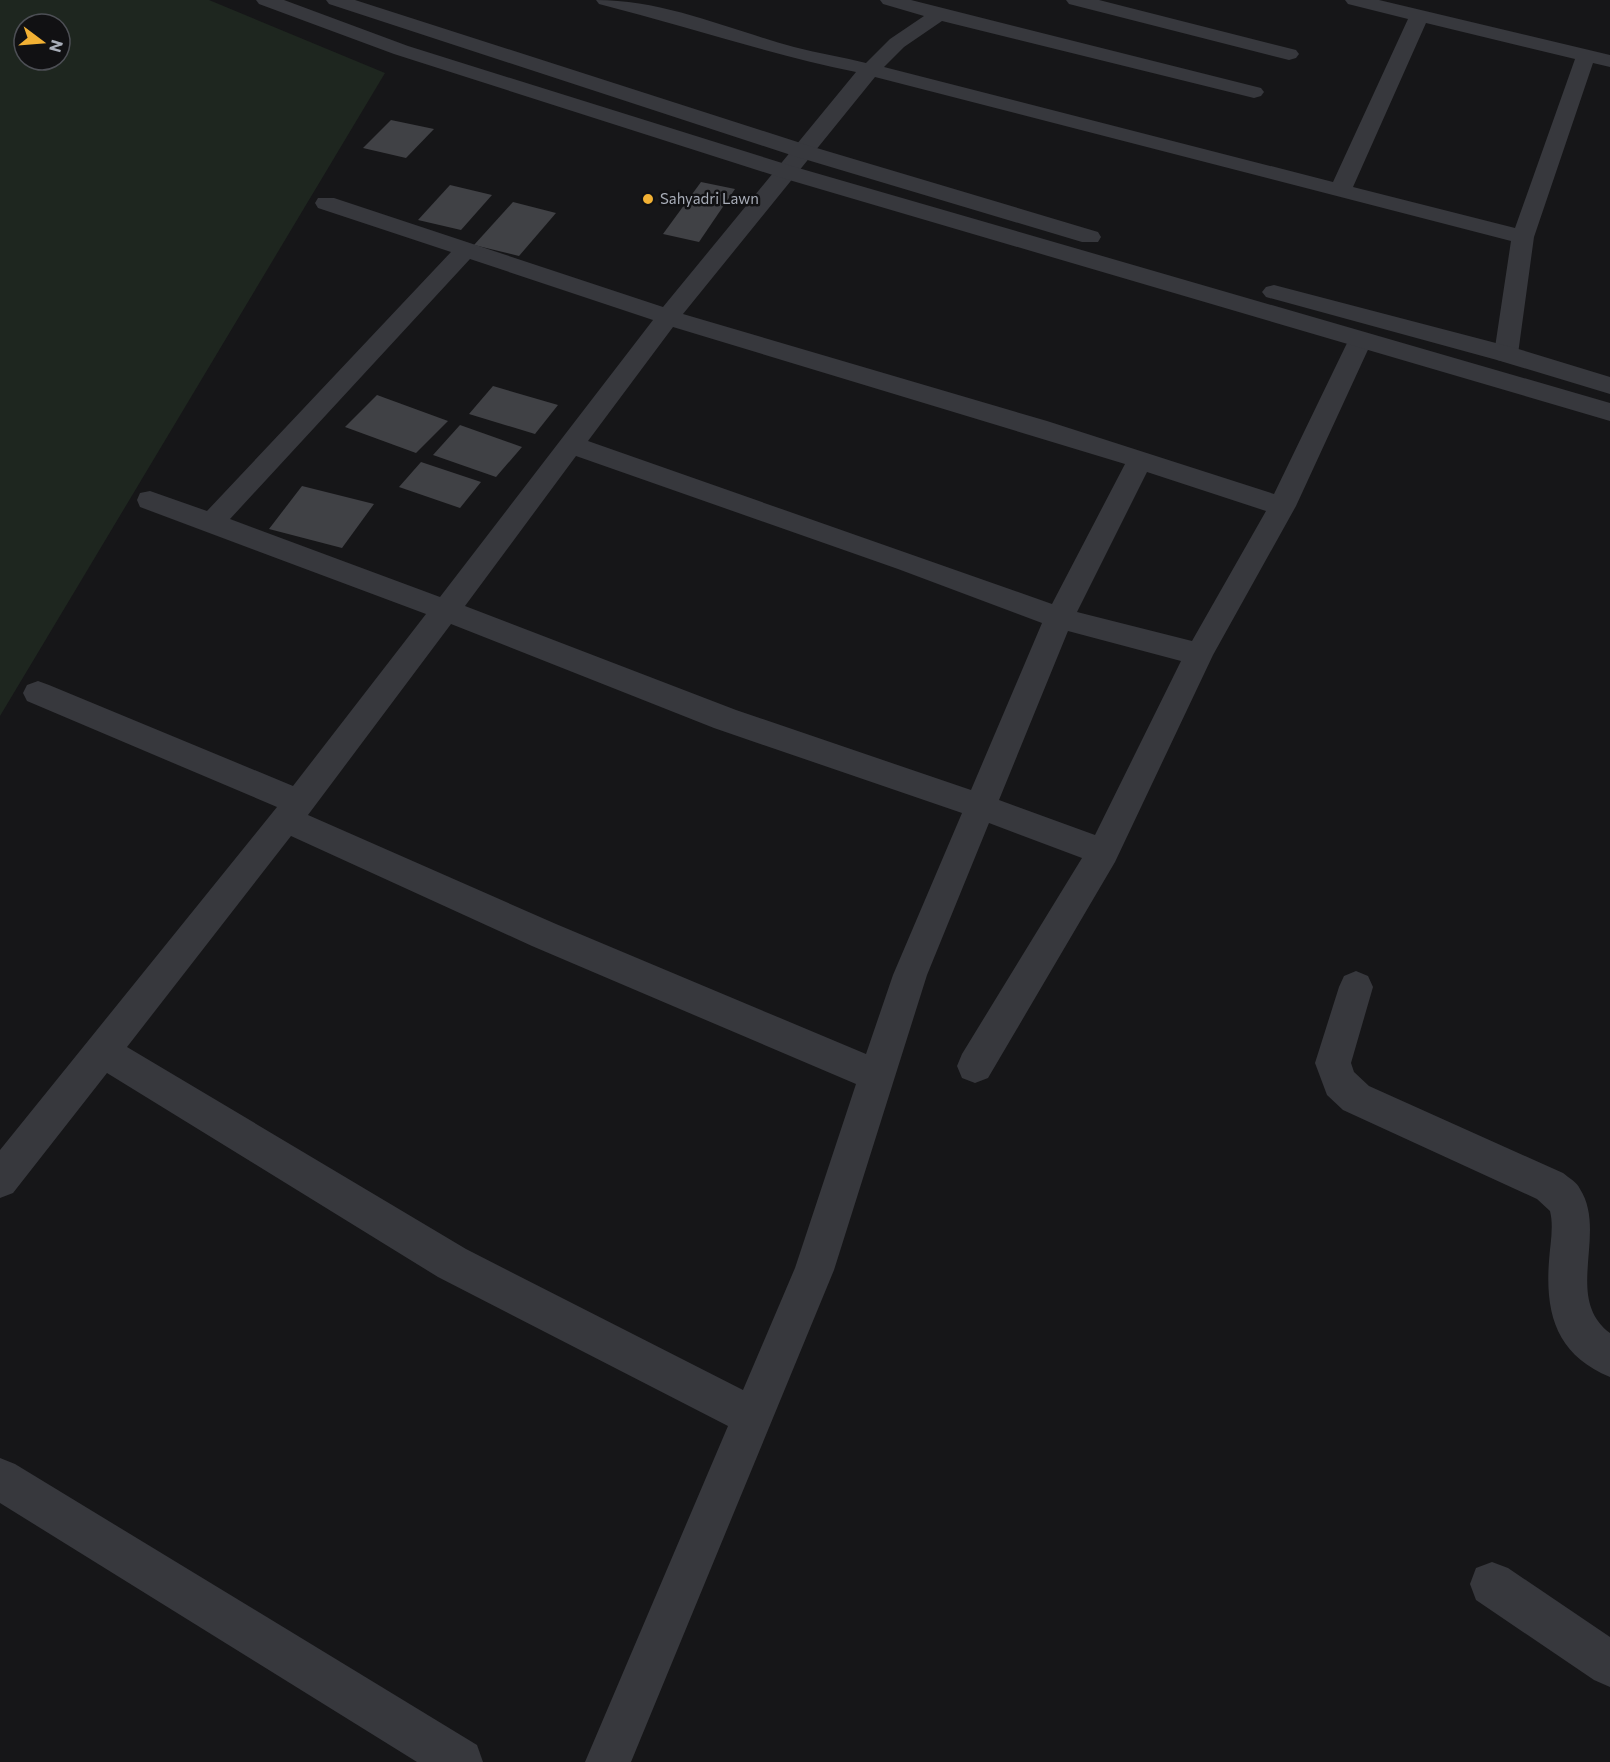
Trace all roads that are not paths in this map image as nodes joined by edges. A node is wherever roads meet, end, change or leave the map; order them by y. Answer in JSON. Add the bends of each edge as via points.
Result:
{"nodes":[{"id":1,"x":267,"y":0,"type":"edge"},
{"id":2,"x":336,"y":0,"type":"edge"},
{"id":3,"x":606,"y":0,"type":"edge"},
{"id":4,"x":890,"y":0,"type":"edge"},
{"id":5,"x":1076,"y":0,"type":"edge"},
{"id":6,"x":1355,"y":0,"type":"edge"},
{"id":7,"x":939,"y":14,"type":"junction"},
{"id":8,"x":1419,"y":16,"type":"junction"},
{"id":9,"x":1289,"y":54,"type":"dead end"},
{"id":10,"x":1586,"y":55,"type":"junction"},
{"id":11,"x":1610,"y":61,"type":"edge"},
{"id":12,"x":868,"y":69,"type":"junction"},
{"id":13,"x":1254,"y":92,"type":"dead end"},
{"id":14,"x":795,"y":162,"type":"junction"},
{"id":15,"x":1340,"y":190,"type":"junction"},
{"id":16,"x":326,"y":203,"type":"dead end"},
{"id":17,"x":1523,"y":237,"type":"junction"},
{"id":18,"x":1106,"y":242,"type":"dead end"},
{"id":19,"x":466,"y":250,"type":"junction"},
{"id":20,"x":1252,"y":286,"type":"dead end"},
{"id":21,"x":668,"y":317,"type":"junction"},
{"id":22,"x":1360,"y":341,"type":"junction"},
{"id":23,"x":1506,"y":354,"type":"junction"},
{"id":24,"x":1610,"y":386,"type":"edge"},
{"id":25,"x":1610,"y":412,"type":"edge"},
{"id":26,"x":571,"y":445,"type":"junction"},
{"id":27,"x":1140,"y":460,"type":"junction"},
{"id":28,"x":150,"y":500,"type":"dead end"},
{"id":29,"x":1282,"y":506,"type":"junction"},
{"id":30,"x":211,"y":523,"type":"junction"},
{"id":31,"x":445,"y":610,"type":"junction"},
{"id":32,"x":1059,"y":618,"type":"junction"},
{"id":33,"x":1198,"y":654,"type":"junction"},
{"id":34,"x":38,"y":693,"type":"dead end"},
{"id":35,"x":980,"y":806,"type":"junction"},
{"id":36,"x":292,"y":811,"type":"junction"},
{"id":37,"x":1103,"y":852,"type":"junction"},
{"id":38,"x":1356,"y":987,"type":"dead end"},
{"id":39,"x":102,"y":1051,"type":"junction"},
{"id":40,"x":975,"y":1066,"type":"dead end"},
{"id":41,"x":878,"y":1076,"type":"junction"},
{"id":42,"x":0,"y":1180,"type":"edge"},
{"id":43,"x":1610,"y":1357,"type":"edge"},
{"id":44,"x":752,"y":1416,"type":"junction"},
{"id":45,"x":0,"y":1479,"type":"edge"},
{"id":46,"x":1492,"y":1584,"type":"dead end"},
{"id":47,"x":1610,"y":1664,"type":"edge"},
{"id":48,"x":460,"y":1762,"type":"edge"},
{"id":49,"x":608,"y":1762,"type":"edge"}],
"edges":[{"from":1,"to":14,"type":"street","via":[[401,50]]},
{"from":2,"to":14,"type":"street"},
{"from":3,"to":12,"type":"street","via":[[715,27],[789,52]]},
{"from":4,"to":7,"type":"street"},
{"from":5,"to":9,"type":"street"},
{"from":6,"to":8,"type":"street"},
{"from":7,"to":12,"type":"street","via":[[897,42]]},
{"from":7,"to":13,"type":"street"},
{"from":8,"to":10,"type":"street"},
{"from":8,"to":15,"type":"street"},
{"from":10,"to":11,"type":"street"},
{"from":10,"to":17,"type":"street"},
{"from":12,"to":14,"type":"street"},
{"from":12,"to":15,"type":"street"},
{"from":14,"to":18,"type":"street"},
{"from":14,"to":21,"type":"street"},
{"from":14,"to":22,"type":"street"},
{"from":15,"to":17,"type":"street"},
{"from":16,"to":19,"type":"street"},
{"from":17,"to":23,"type":"street"},
{"from":19,"to":21,"type":"street"},
{"from":19,"to":30,"type":"street"},
{"from":20,"to":23,"type":"street"},
{"from":21,"to":26,"type":"street"},
{"from":21,"to":27,"type":"street"},
{"from":22,"to":25,"type":"street"},
{"from":22,"to":29,"type":"street"},
{"from":23,"to":24,"type":"street"},
{"from":26,"to":31,"type":"street"},
{"from":26,"to":32,"type":"street"},
{"from":27,"to":29,"type":"street"},
{"from":27,"to":32,"type":"street"},
{"from":28,"to":30,"type":"street"},
{"from":29,"to":33,"type":"street"},
{"from":30,"to":31,"type":"street"},
{"from":31,"to":35,"type":"street","via":[[724,719]]},
{"from":31,"to":36,"type":"street"},
{"from":32,"to":33,"type":"street"},
{"from":32,"to":35,"type":"street"},
{"from":33,"to":37,"type":"street"},
{"from":34,"to":36,"type":"street"},
{"from":35,"to":37,"type":"street"},
{"from":35,"to":41,"type":"street","via":[[910,975]]},
{"from":36,"to":39,"type":"street"},
{"from":36,"to":41,"type":"street","via":[[544,935]]},
{"from":37,"to":40,"type":"street"},
{"from":38,"to":43,"type":"street","via":[[1333,1063],[1340,1083],[1356,1098],[1550,1186],[1567,1203],[1571,1224],[1567,1307],[1579,1332],[1593,1348]]},
{"from":39,"to":42,"type":"street"},
{"from":39,"to":44,"type":"street","via":[[452,1263]]},
{"from":41,"to":44,"type":"street","via":[[814,1270]]},
{"from":44,"to":49,"type":"street"},
{"from":45,"to":48,"type":"street"},
{"from":46,"to":47,"type":"street"}]}
